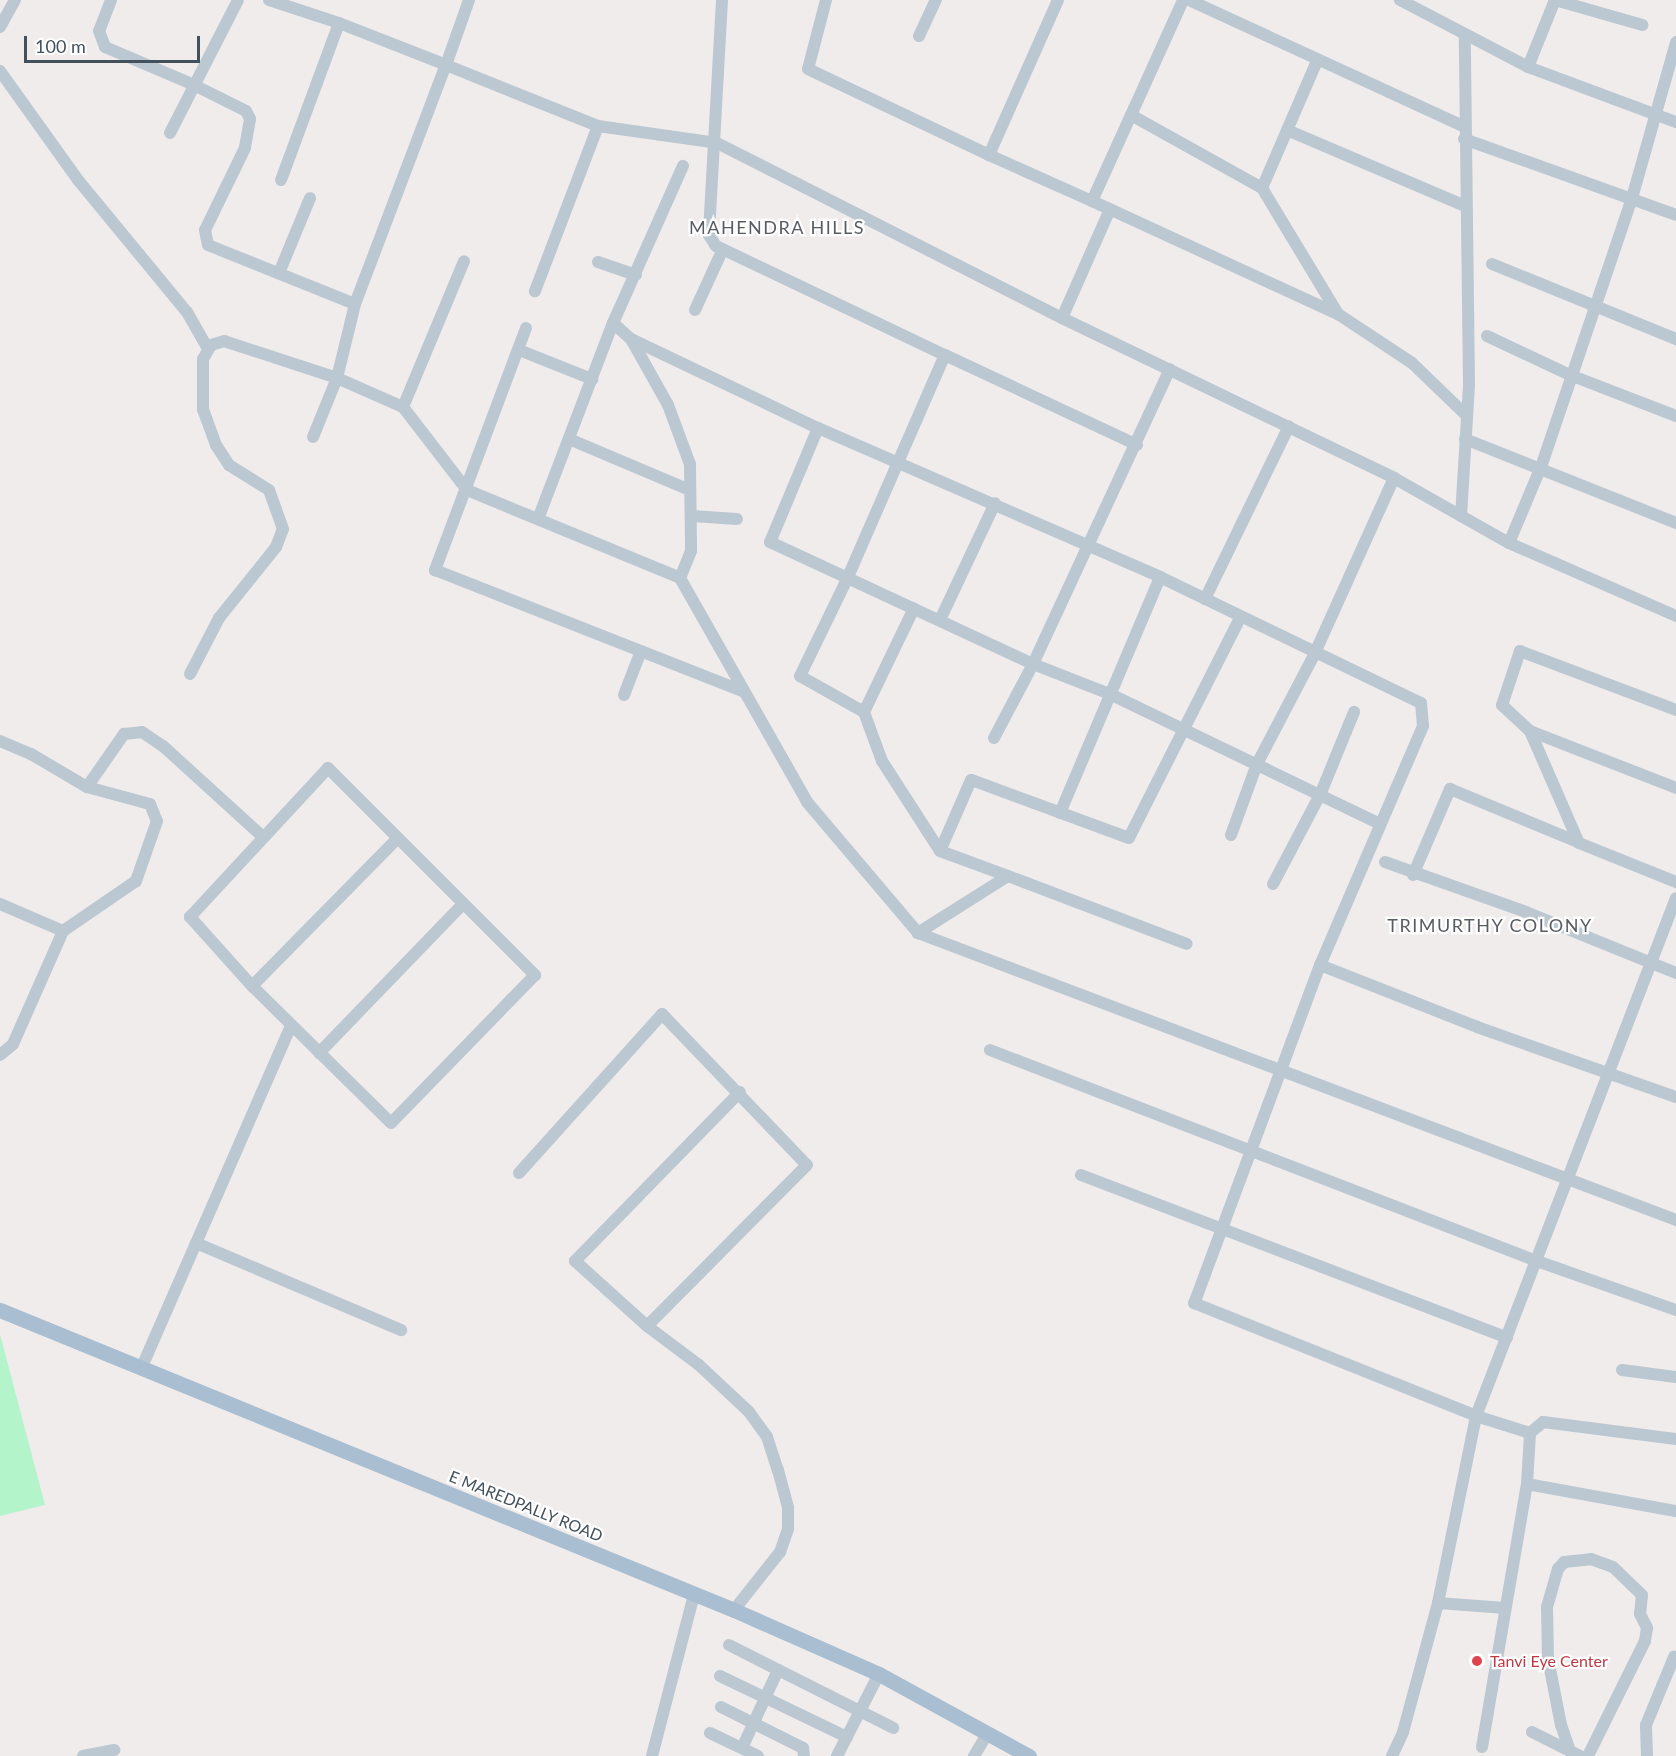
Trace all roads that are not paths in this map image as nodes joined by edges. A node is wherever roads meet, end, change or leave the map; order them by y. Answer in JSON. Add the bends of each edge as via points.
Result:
{"nodes":[{"id":1,"x":15,"y":0,"type":"edge"},
{"id":2,"x":111,"y":0,"type":"edge"},
{"id":3,"x":238,"y":0,"type":"edge"},
{"id":4,"x":269,"y":0,"type":"edge"},
{"id":5,"x":469,"y":0,"type":"edge"},
{"id":6,"x":723,"y":0,"type":"edge"},
{"id":7,"x":826,"y":0,"type":"edge"},
{"id":8,"x":936,"y":0,"type":"edge"},
{"id":9,"x":1058,"y":0,"type":"edge"},
{"id":10,"x":1183,"y":0,"type":"edge"},
{"id":11,"x":1189,"y":0,"type":"edge"},
{"id":12,"x":1400,"y":0,"type":"edge"},
{"id":13,"x":1554,"y":0,"type":"edge"},
{"id":14,"x":339,"y":23,"type":"junction"},
{"id":15,"x":1642,"y":25,"type":"dead end"},
{"id":16,"x":0,"y":27,"type":"edge"},
{"id":17,"x":919,"y":36,"type":"dead end"},
{"id":18,"x":1465,"y":36,"type":"junction"},
{"id":19,"x":1676,"y":42,"type":"edge"},
{"id":20,"x":1317,"y":61,"type":"junction"},
{"id":21,"x":446,"y":65,"type":"junction"},
{"id":22,"x":1528,"y":67,"type":"junction"},
{"id":23,"x":0,"y":71,"type":"edge"},
{"id":24,"x":194,"y":85,"type":"junction"},
{"id":25,"x":1655,"y":114,"type":"junction"},
{"id":26,"x":1131,"y":115,"type":"junction"},
{"id":27,"x":1676,"y":122,"type":"edge"},
{"id":28,"x":598,"y":126,"type":"junction"},
{"id":29,"x":1463,"y":126,"type":"junction"},
{"id":30,"x":1287,"y":130,"type":"junction"},
{"id":31,"x":170,"y":133,"type":"dead end"},
{"id":32,"x":1464,"y":139,"type":"junction"},
{"id":33,"x":717,"y":143,"type":"junction"},
{"id":34,"x":988,"y":155,"type":"junction"},
{"id":35,"x":683,"y":166,"type":"dead end"},
{"id":36,"x":281,"y":180,"type":"dead end"},
{"id":37,"x":1262,"y":188,"type":"junction"},
{"id":38,"x":310,"y":198,"type":"dead end"},
{"id":39,"x":1632,"y":198,"type":"junction"},
{"id":40,"x":1092,"y":201,"type":"junction"},
{"id":41,"x":1465,"y":206,"type":"junction"},
{"id":42,"x":1110,"y":209,"type":"junction"},
{"id":43,"x":1676,"y":215,"type":"edge"},
{"id":44,"x":722,"y":251,"type":"junction"},
{"id":45,"x":464,"y":261,"type":"dead end"},
{"id":46,"x":598,"y":262,"type":"dead end"},
{"id":47,"x":1492,"y":264,"type":"dead end"},
{"id":48,"x":279,"y":273,"type":"junction"},
{"id":49,"x":636,"y":275,"type":"junction"},
{"id":50,"x":535,"y":291,"type":"dead end"},
{"id":51,"x":355,"y":304,"type":"junction"},
{"id":52,"x":1595,"y":305,"type":"junction"},
{"id":53,"x":695,"y":310,"type":"dead end"},
{"id":54,"x":1338,"y":314,"type":"junction"},
{"id":55,"x":1062,"y":318,"type":"junction"},
{"id":56,"x":612,"y":323,"type":"junction"},
{"id":57,"x":526,"y":328,"type":"dead end"},
{"id":58,"x":1487,"y":336,"type":"dead end"},
{"id":59,"x":631,"y":339,"type":"junction"},
{"id":60,"x":1676,"y":339,"type":"edge"},
{"id":61,"x":208,"y":349,"type":"junction"},
{"id":62,"x":519,"y":350,"type":"junction"},
{"id":63,"x":945,"y":355,"type":"junction"},
{"id":64,"x":1170,"y":369,"type":"junction"},
{"id":65,"x":1570,"y":375,"type":"junction"},
{"id":66,"x":337,"y":378,"type":"junction"},
{"id":67,"x":592,"y":379,"type":"junction"},
{"id":68,"x":403,"y":406,"type":"junction"},
{"id":69,"x":1467,"y":416,"type":"junction"},
{"id":70,"x":1676,"y":416,"type":"edge"},
{"id":71,"x":1289,"y":426,"type":"junction"},
{"id":72,"x":818,"y":428,"type":"junction"},
{"id":73,"x":313,"y":437,"type":"dead end"},
{"id":74,"x":568,"y":439,"type":"junction"},
{"id":75,"x":1465,"y":439,"type":"junction"},
{"id":76,"x":1137,"y":445,"type":"junction"},
{"id":77,"x":897,"y":461,"type":"junction"},
{"id":78,"x":1540,"y":467,"type":"junction"},
{"id":79,"x":1394,"y":478,"type":"junction"},
{"id":80,"x":467,"y":490,"type":"junction"},
{"id":81,"x":690,"y":490,"type":"junction"},
{"id":82,"x":995,"y":503,"type":"junction"},
{"id":83,"x":692,"y":516,"type":"junction"},
{"id":84,"x":1461,"y":516,"type":"junction"},
{"id":85,"x":538,"y":519,"type":"junction"},
{"id":86,"x":737,"y":519,"type":"dead end"},
{"id":87,"x":1676,"y":523,"type":"edge"},
{"id":88,"x":1509,"y":543,"type":"junction"},
{"id":89,"x":1090,"y":545,"type":"junction"},
{"id":90,"x":1160,"y":577,"type":"junction"},
{"id":91,"x":680,"y":578,"type":"junction"},
{"id":92,"x":847,"y":579,"type":"junction"},
{"id":93,"x":1205,"y":599,"type":"junction"},
{"id":94,"x":914,"y":609,"type":"junction"},
{"id":95,"x":1676,"y":616,"type":"edge"},
{"id":96,"x":1240,"y":618,"type":"junction"},
{"id":97,"x":940,"y":620,"type":"junction"},
{"id":98,"x":641,"y":651,"type":"junction"},
{"id":99,"x":1314,"y":655,"type":"junction"},
{"id":100,"x":1033,"y":664,"type":"junction"},
{"id":101,"x":190,"y":674,"type":"dead end"},
{"id":102,"x":744,"y":692,"type":"junction"},
{"id":103,"x":624,"y":695,"type":"dead end"},
{"id":104,"x":1112,"y":695,"type":"junction"},
{"id":105,"x":1676,"y":710,"type":"edge"},
{"id":106,"x":864,"y":712,"type":"junction"},
{"id":107,"x":1354,"y":712,"type":"dead end"},
{"id":108,"x":1184,"y":731,"type":"junction"},
{"id":109,"x":1530,"y":731,"type":"junction"},
{"id":110,"x":994,"y":738,"type":"dead end"},
{"id":111,"x":1,"y":745,"type":"edge"},
{"id":112,"x":1257,"y":764,"type":"junction"},
{"id":113,"x":87,"y":787,"type":"junction"},
{"id":114,"x":1676,"y":788,"type":"edge"},
{"id":115,"x":1320,"y":795,"type":"junction"},
{"id":116,"x":1060,"y":813,"type":"junction"},
{"id":117,"x":1378,"y":823,"type":"junction"},
{"id":118,"x":1231,"y":835,"type":"dead end"},
{"id":119,"x":262,"y":836,"type":"junction"},
{"id":120,"x":397,"y":839,"type":"junction"},
{"id":121,"x":1579,"y":843,"type":"junction"},
{"id":122,"x":940,"y":851,"type":"junction"},
{"id":123,"x":1385,"y":862,"type":"dead end"},
{"id":124,"x":1413,"y":875,"type":"junction"},
{"id":125,"x":1008,"y":876,"type":"junction"},
{"id":126,"x":1676,"y":882,"type":"edge"},
{"id":127,"x":1274,"y":884,"type":"dead end"},
{"id":128,"x":1676,"y":898,"type":"edge"},
{"id":129,"x":0,"y":904,"type":"edge"},
{"id":130,"x":463,"y":904,"type":"junction"},
{"id":131,"x":63,"y":931,"type":"junction"},
{"id":132,"x":918,"y":933,"type":"junction"},
{"id":133,"x":1187,"y":944,"type":"dead end"},
{"id":134,"x":1651,"y":964,"type":"junction"},
{"id":135,"x":1320,"y":965,"type":"junction"},
{"id":136,"x":1676,"y":973,"type":"edge"},
{"id":137,"x":252,"y":986,"type":"junction"},
{"id":138,"x":291,"y":1025,"type":"junction"},
{"id":139,"x":990,"y":1050,"type":"dead end"},
{"id":140,"x":319,"y":1053,"type":"junction"},
{"id":141,"x":0,"y":1055,"type":"edge"},
{"id":142,"x":1279,"y":1071,"type":"junction"},
{"id":143,"x":1608,"y":1073,"type":"junction"},
{"id":144,"x":740,"y":1092,"type":"junction"},
{"id":145,"x":1676,"y":1097,"type":"edge"},
{"id":146,"x":1251,"y":1150,"type":"junction"},
{"id":147,"x":519,"y":1173,"type":"dead end"},
{"id":148,"x":1081,"y":1175,"type":"dead end"},
{"id":149,"x":1567,"y":1180,"type":"junction"},
{"id":150,"x":1676,"y":1220,"type":"edge"},
{"id":151,"x":1221,"y":1230,"type":"junction"},
{"id":152,"x":196,"y":1243,"type":"junction"},
{"id":153,"x":1534,"y":1260,"type":"junction"},
{"id":154,"x":0,"y":1310,"type":"edge"},
{"id":155,"x":1676,"y":1310,"type":"edge"},
{"id":156,"x":646,"y":1326,"type":"junction"},
{"id":157,"x":401,"y":1330,"type":"dead end"},
{"id":158,"x":1507,"y":1338,"type":"junction"},
{"id":159,"x":141,"y":1369,"type":"junction"},
{"id":160,"x":1622,"y":1370,"type":"dead end"},
{"id":161,"x":1676,"y":1377,"type":"edge"},
{"id":162,"x":1476,"y":1416,"type":"junction"},
{"id":163,"x":1530,"y":1433,"type":"junction"},
{"id":164,"x":1676,"y":1439,"type":"edge"},
{"id":165,"x":1527,"y":1484,"type":"junction"},
{"id":166,"x":1676,"y":1511,"type":"edge"},
{"id":167,"x":694,"y":1594,"type":"junction"},
{"id":168,"x":1438,"y":1603,"type":"junction"},
{"id":169,"x":1505,"y":1608,"type":"junction"},
{"id":170,"x":734,"y":1610,"type":"junction"},
{"id":171,"x":729,"y":1645,"type":"dead end"},
{"id":172,"x":1674,"y":1657,"type":"dead end"},
{"id":173,"x":778,"y":1670,"type":"junction"},
{"id":174,"x":879,"y":1674,"type":"junction"},
{"id":175,"x":720,"y":1677,"type":"dead end"},
{"id":176,"x":767,"y":1699,"type":"junction"},
{"id":177,"x":721,"y":1707,"type":"dead end"},
{"id":178,"x":860,"y":1711,"type":"junction"},
{"id":179,"x":756,"y":1722,"type":"junction"},
{"id":180,"x":893,"y":1728,"type":"dead end"},
{"id":181,"x":1532,"y":1732,"type":"dead end"},
{"id":182,"x":710,"y":1733,"type":"dead end"},
{"id":183,"x":988,"y":1733,"type":"junction"},
{"id":184,"x":847,"y":1737,"type":"junction"},
{"id":185,"x":1482,"y":1747,"type":"dead end"},
{"id":186,"x":742,"y":1748,"type":"junction"},
{"id":187,"x":114,"y":1750,"type":"dead end"},
{"id":188,"x":1575,"y":1753,"type":"edge"},
{"id":189,"x":83,"y":1756,"type":"edge"},
{"id":190,"x":652,"y":1756,"type":"edge"},
{"id":191,"x":758,"y":1756,"type":"edge"},
{"id":192,"x":804,"y":1756,"type":"edge"},
{"id":193,"x":837,"y":1756,"type":"edge"},
{"id":194,"x":974,"y":1756,"type":"edge"},
{"id":195,"x":1029,"y":1756,"type":"edge"},
{"id":196,"x":1392,"y":1756,"type":"edge"},
{"id":197,"x":1588,"y":1756,"type":"edge"},
{"id":198,"x":1647,"y":1756,"type":"edge"}],
"edges":[{"from":1,"to":16,"type":"street"},
{"from":2,"to":24,"type":"street","via":[[99,31],[105,47]]},
{"from":3,"to":24,"type":"street"},
{"from":4,"to":14,"type":"street"},
{"from":5,"to":21,"type":"street"},
{"from":6,"to":33,"type":"street","via":[[718,20]]},
{"from":7,"to":34,"type":"street","via":[[808,69]]},
{"from":8,"to":17,"type":"street"},
{"from":9,"to":34,"type":"street"},
{"from":10,"to":26,"type":"street"},
{"from":11,"to":20,"type":"street"},
{"from":12,"to":18,"type":"street"},
{"from":13,"to":15,"type":"street"},
{"from":13,"to":22,"type":"street"},
{"from":14,"to":21,"type":"street"},
{"from":14,"to":36,"type":"street"},
{"from":18,"to":22,"type":"street"},
{"from":18,"to":29,"type":"street"},
{"from":19,"to":25,"type":"street"},
{"from":20,"to":29,"type":"street"},
{"from":20,"to":30,"type":"street"},
{"from":21,"to":28,"type":"street"},
{"from":21,"to":51,"type":"street"},
{"from":22,"to":25,"type":"street"},
{"from":23,"to":61,"type":"street","via":[[78,180],[187,312]]},
{"from":24,"to":31,"type":"street"},
{"from":24,"to":48,"type":"street","via":[[246,111],[250,119],[244,148],[205,230],[205,240],[212,249]]},
{"from":25,"to":27,"type":"street"},
{"from":25,"to":39,"type":"street"},
{"from":26,"to":37,"type":"street"},
{"from":26,"to":40,"type":"street"},
{"from":28,"to":33,"type":"street"},
{"from":28,"to":50,"type":"street"},
{"from":29,"to":32,"type":"street"},
{"from":30,"to":37,"type":"street"},
{"from":30,"to":41,"type":"street"},
{"from":32,"to":39,"type":"street"},
{"from":32,"to":41,"type":"street"},
{"from":33,"to":44,"type":"street","via":[[709,235]]},
{"from":33,"to":55,"type":"street"},
{"from":34,"to":40,"type":"street"},
{"from":35,"to":49,"type":"street"},
{"from":37,"to":54,"type":"street"},
{"from":38,"to":48,"type":"street"},
{"from":39,"to":43,"type":"street"},
{"from":39,"to":52,"type":"street"},
{"from":40,"to":42,"type":"street"},
{"from":41,"to":69,"type":"street"},
{"from":42,"to":54,"type":"street"},
{"from":42,"to":55,"type":"street"},
{"from":44,"to":53,"type":"street"},
{"from":44,"to":63,"type":"street"},
{"from":45,"to":68,"type":"street"},
{"from":46,"to":49,"type":"street"},
{"from":47,"to":52,"type":"street"},
{"from":48,"to":51,"type":"street"},
{"from":49,"to":56,"type":"street"},
{"from":51,"to":66,"type":"street"},
{"from":52,"to":60,"type":"street"},
{"from":52,"to":65,"type":"street"},
{"from":54,"to":69,"type":"street","via":[[1412,363]]},
{"from":55,"to":64,"type":"street"},
{"from":56,"to":59,"type":"street"},
{"from":56,"to":67,"type":"street"},
{"from":57,"to":62,"type":"street"},
{"from":58,"to":65,"type":"street"},
{"from":59,"to":72,"type":"street"},
{"from":59,"to":81,"type":"street","via":[[668,405],[690,464]]},
{"from":61,"to":66,"type":"street","via":[[224,341]]},
{"from":61,"to":101,"type":"street","via":[[201,388],[203,410],[216,445],[229,465],[269,490],[283,529],[276,547],[219,618]]},
{"from":62,"to":67,"type":"street"},
{"from":62,"to":80,"type":"street"},
{"from":63,"to":76,"type":"street"},
{"from":63,"to":77,"type":"street"},
{"from":64,"to":71,"type":"street"},
{"from":64,"to":76,"type":"street"},
{"from":65,"to":70,"type":"street"},
{"from":65,"to":78,"type":"street"},
{"from":66,"to":68,"type":"street"},
{"from":66,"to":73,"type":"street"},
{"from":67,"to":74,"type":"street"},
{"from":68,"to":80,"type":"street"},
{"from":69,"to":75,"type":"street"},
{"from":71,"to":79,"type":"street"},
{"from":71,"to":93,"type":"street"},
{"from":72,"to":77,"type":"street"},
{"from":72,"to":92,"type":"street","via":[[770,542]]},
{"from":74,"to":81,"type":"street"},
{"from":74,"to":85,"type":"street"},
{"from":75,"to":78,"type":"street"},
{"from":75,"to":84,"type":"street"},
{"from":76,"to":89,"type":"street"},
{"from":77,"to":82,"type":"street"},
{"from":77,"to":92,"type":"street"},
{"from":78,"to":87,"type":"street"},
{"from":78,"to":88,"type":"street"},
{"from":79,"to":84,"type":"street"},
{"from":79,"to":99,"type":"street"},
{"from":80,"to":85,"type":"street"},
{"from":80,"to":98,"type":"street","via":[[435,570]]},
{"from":81,"to":83,"type":"street"},
{"from":82,"to":89,"type":"street"},
{"from":82,"to":97,"type":"street"},
{"from":83,"to":86,"type":"street"},
{"from":83,"to":91,"type":"street","via":[[691,551]]},
{"from":84,"to":88,"type":"street"},
{"from":85,"to":91,"type":"street"},
{"from":88,"to":95,"type":"street"},
{"from":89,"to":90,"type":"street"},
{"from":89,"to":100,"type":"street"},
{"from":90,"to":93,"type":"street"},
{"from":90,"to":104,"type":"street"},
{"from":91,"to":102,"type":"street"},
{"from":92,"to":94,"type":"street"},
{"from":92,"to":106,"type":"street","via":[[800,676]]},
{"from":93,"to":96,"type":"street"},
{"from":94,"to":97,"type":"street"},
{"from":94,"to":106,"type":"street"},
{"from":96,"to":99,"type":"street"},
{"from":96,"to":108,"type":"street"},
{"from":97,"to":100,"type":"street"},
{"from":98,"to":102,"type":"street"},
{"from":98,"to":103,"type":"street"},
{"from":99,"to":112,"type":"street"},
{"from":99,"to":117,"type":"street","via":[[1420,703],[1423,726]]},
{"from":100,"to":104,"type":"street"},
{"from":100,"to":110,"type":"street"},
{"from":102,"to":132,"type":"street","via":[[807,802]]},
{"from":104,"to":108,"type":"street"},
{"from":104,"to":116,"type":"street"},
{"from":105,"to":109,"type":"street","via":[[1520,651],[1502,705]]},
{"from":106,"to":122,"type":"street","via":[[882,761]]},
{"from":107,"to":115,"type":"street"},
{"from":108,"to":112,"type":"street"},
{"from":108,"to":116,"type":"street","via":[[1129,838]]},
{"from":109,"to":114,"type":"street"},
{"from":109,"to":121,"type":"street"},
{"from":111,"to":113,"type":"street"},
{"from":112,"to":115,"type":"street"},
{"from":112,"to":118,"type":"street"},
{"from":113,"to":119,"type":"street","via":[[124,734],[142,732],[163,746]]},
{"from":113,"to":131,"type":"street","via":[[150,804],[156,815],[155,832],[136,881]]},
{"from":115,"to":117,"type":"street"},
{"from":115,"to":127,"type":"street"},
{"from":116,"to":122,"type":"street","via":[[971,780]]},
{"from":117,"to":135,"type":"street"},
{"from":119,"to":120,"type":"street","via":[[328,768]]},
{"from":119,"to":137,"type":"street","via":[[190,917]]},
{"from":120,"to":130,"type":"street"},
{"from":120,"to":137,"type":"street"},
{"from":121,"to":124,"type":"street","via":[[1564,833],[1450,789]]},
{"from":121,"to":126,"type":"street"},
{"from":122,"to":125,"type":"street"},
{"from":123,"to":124,"type":"street"},
{"from":124,"to":134,"type":"street","via":[[1526,912]]},
{"from":125,"to":132,"type":"street"},
{"from":125,"to":133,"type":"street"},
{"from":128,"to":134,"type":"street"},
{"from":129,"to":131,"type":"street"},
{"from":130,"to":140,"type":"street"},
{"from":130,"to":140,"type":"street","via":[[535,975],[391,1123]]},
{"from":131,"to":141,"type":"street","via":[[13,1044]]},
{"from":132,"to":142,"type":"street"},
{"from":134,"to":136,"type":"street"},
{"from":134,"to":143,"type":"street"},
{"from":135,"to":142,"type":"street"},
{"from":135,"to":143,"type":"street"},
{"from":137,"to":138,"type":"street"},
{"from":138,"to":140,"type":"street"},
{"from":138,"to":152,"type":"street"},
{"from":139,"to":146,"type":"street"},
{"from":142,"to":146,"type":"street"},
{"from":142,"to":149,"type":"street"},
{"from":143,"to":145,"type":"street"},
{"from":143,"to":149,"type":"street"},
{"from":144,"to":147,"type":"street","via":[[662,1014]]},
{"from":144,"to":156,"type":"street","via":[[807,1165]]},
{"from":144,"to":156,"type":"street","via":[[575,1261]]},
{"from":146,"to":151,"type":"street"},
{"from":146,"to":153,"type":"street"},
{"from":148,"to":151,"type":"street"},
{"from":149,"to":150,"type":"street"},
{"from":149,"to":153,"type":"street"},
{"from":151,"to":158,"type":"street"},
{"from":151,"to":162,"type":"street","via":[[1194,1303]]},
{"from":152,"to":157,"type":"street"},
{"from":152,"to":159,"type":"street"},
{"from":153,"to":155,"type":"street"},
{"from":153,"to":158,"type":"street"},
{"from":154,"to":159,"type":"main road","name":"E MAREDPALLY ROAD"},
{"from":156,"to":170,"type":"street","via":[[699,1365],[749,1412],[767,1437],[778,1470],[788,1508],[788,1529],[780,1552]]},
{"from":158,"to":162,"type":"street"},
{"from":159,"to":167,"type":"main road","name":"E MAREDPALLY ROAD"},
{"from":160,"to":161,"type":"street"},
{"from":162,"to":163,"type":"street"},
{"from":162,"to":168,"type":"street"},
{"from":163,"to":164,"type":"street","via":[[1544,1422]]},
{"from":163,"to":165,"type":"street"},
{"from":165,"to":166,"type":"street"},
{"from":165,"to":169,"type":"street"},
{"from":167,"to":170,"type":"main road","name":"E MAREDPALLY ROAD"},
{"from":167,"to":190,"type":"street"},
{"from":168,"to":169,"type":"street"},
{"from":168,"to":196,"type":"street","via":[[1403,1732]]},
{"from":169,"to":185,"type":"street"},
{"from":170,"to":174,"type":"main road","name":"E MAREDPALLY ROAD"},
{"from":171,"to":173,"type":"street"},
{"from":172,"to":198,"type":"street","via":[[1646,1725]]},
{"from":173,"to":176,"type":"street"},
{"from":173,"to":178,"type":"street"},
{"from":174,"to":178,"type":"street"},
{"from":174,"to":183,"type":"main road","name":"E MAREDPALLY ROAD"},
{"from":175,"to":176,"type":"street"},
{"from":176,"to":179,"type":"street"},
{"from":176,"to":184,"type":"street"},
{"from":177,"to":179,"type":"street"},
{"from":178,"to":180,"type":"street"},
{"from":178,"to":184,"type":"street"},
{"from":179,"to":186,"type":"street"},
{"from":179,"to":192,"type":"street","via":[[803,1748]]},
{"from":181,"to":188,"type":"street"},
{"from":182,"to":186,"type":"street"},
{"from":183,"to":194,"type":"street"},
{"from":183,"to":195,"type":"main road","name":"E MAREDPALLY ROAD"},
{"from":184,"to":193,"type":"street"},
{"from":186,"to":191,"type":"street"},
{"from":187,"to":189,"type":"street"},
{"from":188,"to":197,"type":"street","via":[[1561,1725],[1548,1659],[1547,1607],[1558,1569],[1564,1562],[1591,1559],[1613,1567],[1642,1595],[1640,1614],[1647,1628],[1645,1641],[1606,1711]]}]}
